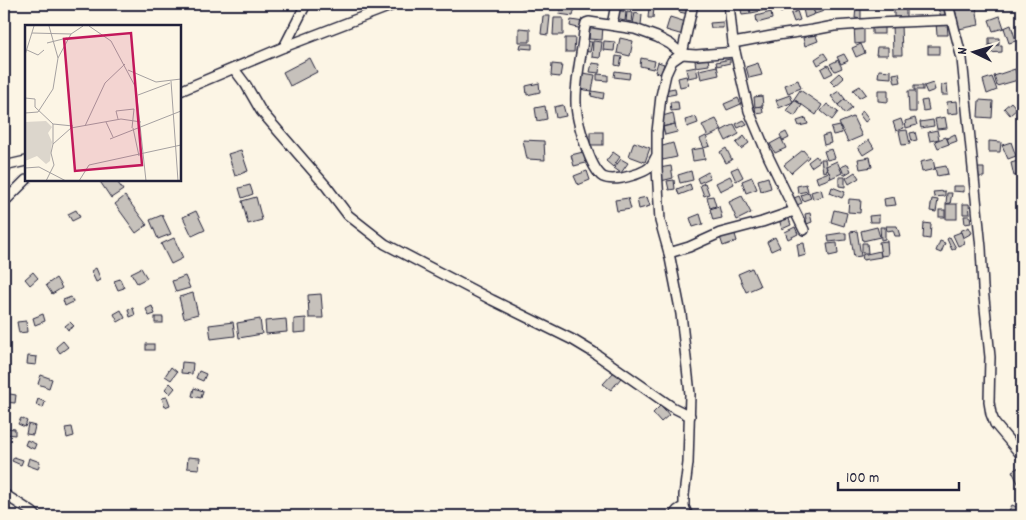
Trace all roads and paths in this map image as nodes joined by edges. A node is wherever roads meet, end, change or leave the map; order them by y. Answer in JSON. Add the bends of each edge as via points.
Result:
{"nodes":[{"id":1,"x":306,"y":4,"type":"edge"},
{"id":2,"x":396,"y":4,"type":"edge"},
{"id":3,"x":616,"y":4,"type":"edge"},
{"id":4,"x":693,"y":4,"type":"edge"},
{"id":5,"x":729,"y":4,"type":"edge"},
{"id":6,"x":948,"y":4,"type":"edge"},
{"id":7,"x":952,"y":20,"type":"junction"},
{"id":8,"x":612,"y":26,"type":"junction"},
{"id":9,"x":284,"y":48,"type":"junction"},
{"id":10,"x":734,"y":48,"type":"junction"},
{"id":11,"x":682,"y":54,"type":"junction"},
{"id":12,"x":234,"y":69,"type":"junction"},
{"id":13,"x":181,"y":91,"type":"edge"},
{"id":14,"x":657,"y":154,"type":"junction"},
{"id":15,"x":25,"y":161,"type":"edge"},
{"id":16,"x":4,"y":166,"type":"edge"},
{"id":17,"x":25,"y":181,"type":"edge"},
{"id":18,"x":4,"y":202,"type":"edge"},
{"id":19,"x":794,"y":211,"type":"junction"},
{"id":20,"x":804,"y":230,"type":"dead end"},
{"id":21,"x":669,"y":253,"type":"junction"},
{"id":22,"x":690,"y":416,"type":"junction"},
{"id":23,"x":1022,"y":456,"type":"edge"},
{"id":24,"x":4,"y":494,"type":"edge"},
{"id":25,"x":684,"y":507,"type":"junction"},
{"id":26,"x":36,"y":516,"type":"edge"},
{"id":27,"x":674,"y":516,"type":"edge"},
{"id":28,"x":688,"y":516,"type":"edge"}],
"edges":[{"from":1,"to":9,"type":"street"},
{"from":2,"to":9,"type":"street"},
{"from":3,"to":8,"type":"street"},
{"from":4,"to":11,"type":"street"},
{"from":5,"to":10,"type":"street"},
{"from":6,"to":7,"type":"street"},
{"from":7,"to":10,"type":"street","via":[[834,26],[777,35]]},
{"from":7,"to":23,"type":"street","via":[[962,59],[981,248],[990,357],[989,402],[995,424]]},
{"from":8,"to":11,"type":"street","via":[[635,29],[657,37]]},
{"from":8,"to":14,"type":"street","via":[[589,22],[584,31],[576,104],[589,155],[601,176],[612,179],[643,172],[651,166]]},
{"from":9,"to":12,"type":"street"},
{"from":10,"to":11,"type":"street","via":[[696,55]]},
{"from":10,"to":19,"type":"street","via":[[749,111]]},
{"from":11,"to":14,"type":"street","via":[[672,61],[660,96]]},
{"from":12,"to":13,"type":"street"},
{"from":12,"to":22,"type":"street","via":[[261,111],[348,215],[371,234],[572,340]]},
{"from":14,"to":21,"type":"street","via":[[660,221]]},
{"from":15,"to":16,"type":"street"},
{"from":17,"to":18,"type":"street"},
{"from":19,"to":20,"type":"street"},
{"from":19,"to":21,"type":"street","via":[[720,232]]},
{"from":21,"to":22,"type":"street","via":[[681,314]]},
{"from":22,"to":25,"type":"street"},
{"from":24,"to":26,"type":"street"},
{"from":25,"to":27,"type":"street"},
{"from":25,"to":28,"type":"street"}]}
